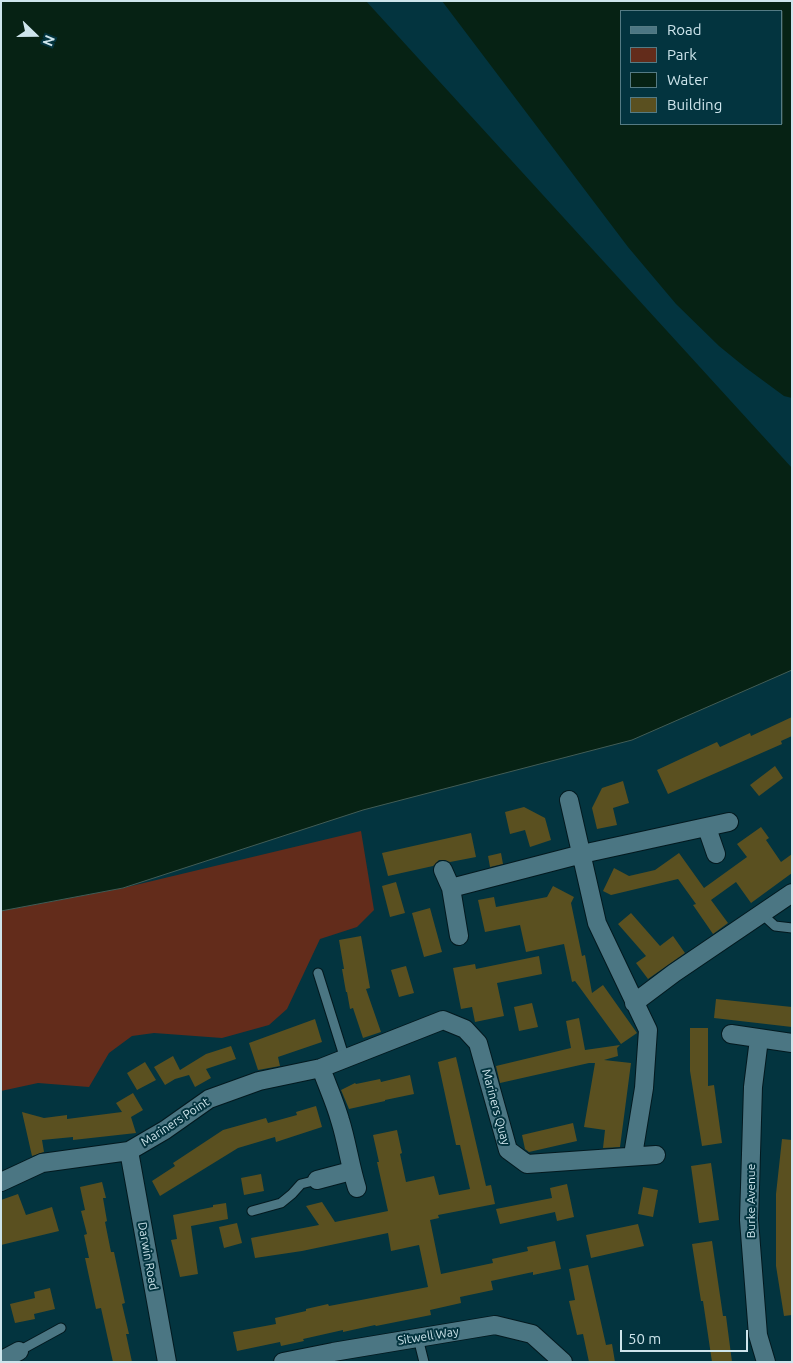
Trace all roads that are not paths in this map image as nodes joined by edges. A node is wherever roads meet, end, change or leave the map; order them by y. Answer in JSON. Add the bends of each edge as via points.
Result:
{"nodes":[{"id":1,"x":569,"y":800,"type":"dead end"},
{"id":2,"x":729,"y":822,"type":"dead end"},
{"id":3,"x":707,"y":828,"type":"junction"},
{"id":4,"x":582,"y":854,"type":"junction"},
{"id":5,"x":716,"y":854,"type":"dead end"},
{"id":6,"x":443,"y":870,"type":"dead end"},
{"id":7,"x":450,"y":888,"type":"junction"},
{"id":8,"x":792,"y":893,"type":"edge"},
{"id":9,"x":762,"y":914,"type":"junction"},
{"id":10,"x":792,"y":928,"type":"edge"},
{"id":11,"x":459,"y":936,"type":"dead end"},
{"id":12,"x":318,"y":973,"type":"dead end"},
{"id":13,"x":634,"y":1002,"type":"junction"},
{"id":14,"x":465,"y":1029,"type":"joint"},
{"id":15,"x":731,"y":1034,"type":"dead end"},
{"id":16,"x":760,"y":1039,"type":"junction"},
{"id":17,"x":792,"y":1044,"type":"edge"},
{"id":18,"x":345,"y":1059,"type":"junction"},
{"id":19,"x":321,"y":1068,"type":"junction"},
{"id":20,"x":129,"y":1151,"type":"junction"},
{"id":21,"x":633,"y":1155,"type":"junction"},
{"id":22,"x":656,"y":1155,"type":"dead end"},
{"id":23,"x":351,"y":1171,"type":"junction"},
{"id":24,"x":317,"y":1180,"type":"joint"},
{"id":25,"x":1,"y":1182,"type":"edge"},
{"id":26,"x":357,"y":1188,"type":"dead end"},
{"id":27,"x":252,"y":1211,"type":"dead end"},
{"id":28,"x":61,"y":1328,"type":"dead end"},
{"id":29,"x":418,"y":1338,"type":"junction"},
{"id":30,"x":19,"y":1351,"type":"joint"},
{"id":31,"x":334,"y":1357,"type":"edge"},
{"id":32,"x":2,"y":1360,"type":"edge"},
{"id":33,"x":167,"y":1362,"type":"edge"},
{"id":34,"x":283,"y":1362,"type":"edge"},
{"id":35,"x":424,"y":1362,"type":"edge"},
{"id":36,"x":563,"y":1362,"type":"edge"},
{"id":37,"x":766,"y":1362,"type":"edge"}],
"edges":[{"from":1,"to":4,"type":"street"},
{"from":2,"to":3,"type":"street"},
{"from":3,"to":4,"type":"street"},
{"from":3,"to":5,"type":"street"},
{"from":4,"to":7,"type":"street"},
{"from":4,"to":13,"type":"street","via":[[597,923]]},
{"from":6,"to":7,"type":"street"},
{"from":7,"to":11,"type":"street"},
{"from":8,"to":9,"type":"street"},
{"from":9,"to":10,"type":"lane","via":[[775,926]]},
{"from":9,"to":13,"type":"street"},
{"from":12,"to":18,"type":"lane"},
{"from":13,"to":21,"type":"street","via":[[648,1030],[644,1088]]},
{"from":14,"to":18,"type":"street","name":"Mariners Point","via":[[443,1020]]},
{"from":14,"to":21,"type":"street","name":"Mariners Quay","via":[[478,1043],[508,1150],[527,1164]]},
{"from":15,"to":16,"type":"street"},
{"from":16,"to":17,"type":"street"},
{"from":16,"to":37,"type":"street","name":"Burke Avenue","via":[[753,1087],[749,1220],[758,1335]]},
{"from":18,"to":19,"type":"street","name":"Mariners Point"},
{"from":19,"to":20,"type":"street","name":"Mariners Point","via":[[258,1081],[209,1098]]},
{"from":19,"to":23,"type":"street","via":[[340,1118]]},
{"from":20,"to":25,"type":"street","name":"Mariners Point","via":[[42,1163]]},
{"from":20,"to":33,"type":"street","name":"Darwin Road"},
{"from":21,"to":22,"type":"street","name":"Mariners Quay"},
{"from":23,"to":24,"type":"street"},
{"from":23,"to":26,"type":"street"},
{"from":24,"to":27,"type":"lane","via":[[300,1184],[281,1203]]},
{"from":28,"to":30,"type":"lane"},
{"from":29,"to":31,"type":"street","name":"Sitwell Way"},
{"from":29,"to":35,"type":"lane"},
{"from":29,"to":36,"type":"street","name":"Sitwell Way","via":[[495,1325],[532,1334]]},
{"from":30,"to":32,"type":"street"},
{"from":31,"to":34,"type":"street","name":"Sitwell Way"}]}
